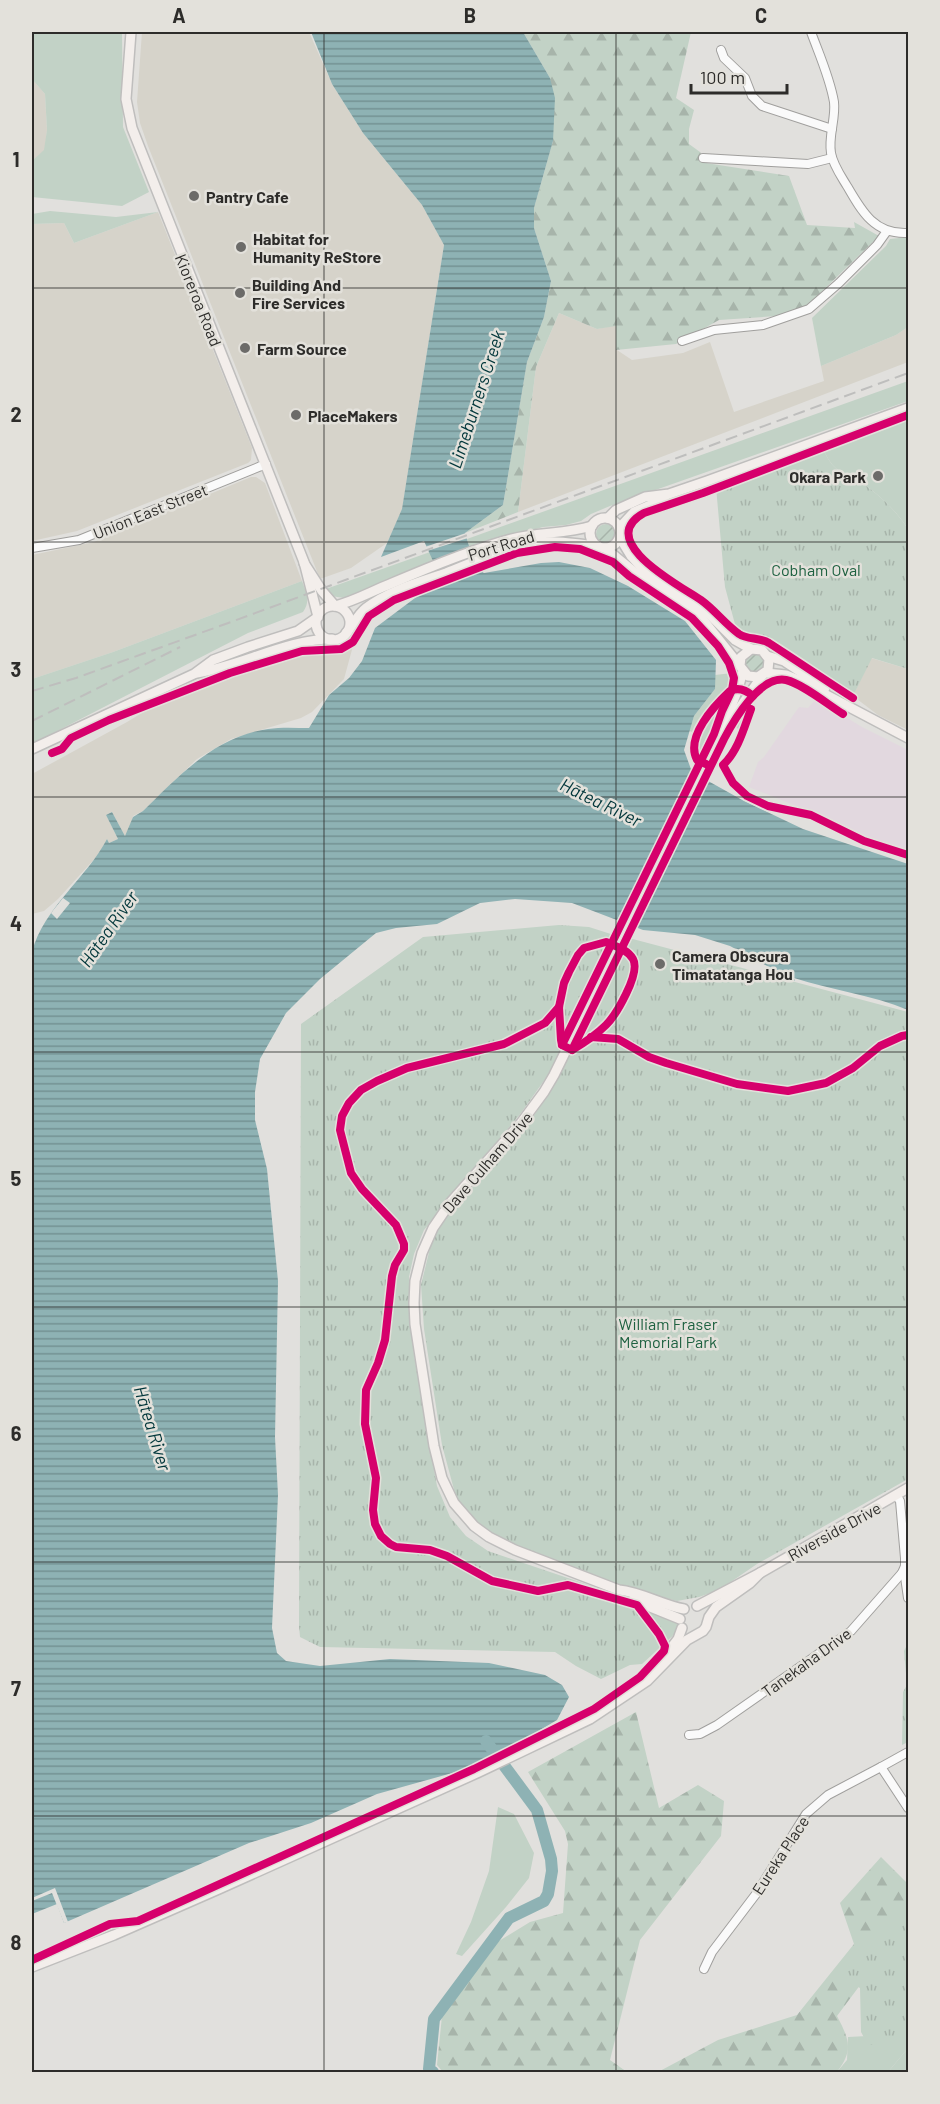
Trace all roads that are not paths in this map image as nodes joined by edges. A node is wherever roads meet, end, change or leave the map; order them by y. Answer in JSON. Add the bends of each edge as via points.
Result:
{"nodes":[{"id":1,"x":131,"y":32,"type":"edge"},
{"id":2,"x":811,"y":32,"type":"edge"},
{"id":3,"x":721,"y":50,"type":"dead end"},
{"id":4,"x":832,"y":129,"type":"junction"},
{"id":5,"x":703,"y":158,"type":"dead end"},
{"id":6,"x":832,"y":158,"type":"junction"},
{"id":7,"x":886,"y":231,"type":"junction"},
{"id":8,"x":909,"y":234,"type":"edge"},
{"id":9,"x":682,"y":341,"type":"dead end"},
{"id":10,"x":909,"y":408,"type":"edge"},
{"id":11,"x":266,"y":464,"type":"junction"},
{"id":12,"x":669,"y":494,"type":"junction"},
{"id":13,"x":608,"y":518,"type":"junction"},
{"id":14,"x":592,"y":526,"type":"junction"},
{"id":15,"x":619,"y":533,"type":"junction"},
{"id":16,"x":601,"y":547,"type":"junction"},
{"id":17,"x":32,"y":548,"type":"edge"},
{"id":18,"x":494,"y":549,"type":"junction"},
{"id":19,"x":304,"y":562,"type":"junction"},
{"id":20,"x":413,"y":580,"type":"junction"},
{"id":21,"x":335,"y":606,"type":"junction"},
{"id":22,"x":318,"y":617,"type":"junction"},
{"id":23,"x":346,"y":633,"type":"junction"},
{"id":24,"x":332,"y":639,"type":"junction"},
{"id":25,"x":751,"y":649,"type":"junction"},
{"id":26,"x":767,"y":656,"type":"junction"},
{"id":27,"x":742,"y":669,"type":"junction"},
{"id":28,"x":194,"y":674,"type":"junction"},
{"id":29,"x":764,"y":674,"type":"junction"},
{"id":30,"x":853,"y":708,"type":"junction"},
{"id":31,"x":719,"y":737,"type":"junction"},
{"id":32,"x":909,"y":738,"type":"edge"},
{"id":33,"x":32,"y":749,"type":"edge"},
{"id":34,"x":909,"y":1488,"type":"edge"},
{"id":35,"x":897,"y":1496,"type":"junction"},
{"id":36,"x":760,"y":1573,"type":"junction"},
{"id":37,"x":902,"y":1573,"type":"junction"},
{"id":38,"x":619,"y":1590,"type":"junction"},
{"id":39,"x":909,"y":1598,"type":"edge"},
{"id":40,"x":697,"y":1606,"type":"junction"},
{"id":41,"x":684,"y":1609,"type":"junction"},
{"id":42,"x":709,"y":1617,"type":"junction"},
{"id":43,"x":681,"y":1624,"type":"junction"},
{"id":44,"x":695,"y":1634,"type":"junction"},
{"id":45,"x":638,"y":1686,"type":"junction"},
{"id":46,"x":689,"y":1736,"type":"dead end"},
{"id":47,"x":909,"y":1752,"type":"edge"},
{"id":48,"x":882,"y":1767,"type":"junction"},
{"id":49,"x":909,"y":1808,"type":"edge"},
{"id":50,"x":32,"y":1967,"type":"edge"},
{"id":51,"x":704,"y":1969,"type":"dead end"}],
"edges":[{"from":1,"to":11,"type":"main road","name":"Kioreroa Road","via":[[126,99],[132,128]]},
{"from":2,"to":4,"type":"street","via":[[833,101]]},
{"from":3,"to":4,"type":"street","via":[[762,106]]},
{"from":4,"to":6,"type":"street"},
{"from":5,"to":6,"type":"street","via":[[808,164]]},
{"from":6,"to":7,"type":"street","via":[[863,213]]},
{"from":7,"to":8,"type":"street"},
{"from":7,"to":9,"type":"street","via":[[870,252],[809,309],[764,325],[714,330]]},
{"from":10,"to":12,"type":"main road"},
{"from":11,"to":17,"type":"street","name":"Union East Street","via":[[79,540]]},
{"from":11,"to":19,"type":"main road","name":"Kioreroa Road"},
{"from":12,"to":13,"type":"main road","via":[[645,497],[616,510]]},
{"from":12,"to":15,"type":"main road","via":[[634,512]]},
{"from":13,"to":14,"type":"main road"},
{"from":13,"to":15,"type":"main road","via":[[615,522]]},
{"from":14,"to":16,"type":"main road","via":[[591,537]]},
{"from":14,"to":18,"type":"main road","name":"Port Road","via":[[571,532],[540,533]]},
{"from":15,"to":16,"type":"main road","via":[[614,545]]},
{"from":15,"to":25,"type":"main road","via":[[631,556],[645,571],[710,615],[735,640]]},
{"from":16,"to":18,"type":"main road","name":"Port Road","via":[[562,541]]},
{"from":16,"to":27,"type":"main road","via":[[704,621]]},
{"from":18,"to":20,"type":"main road","name":"Port Road"},
{"from":19,"to":21,"type":"main road","name":"Kioreroa Road"},
{"from":19,"to":22,"type":"main road","name":"Kioreroa Road"},
{"from":20,"to":21,"type":"main road","name":"Port Road","via":[[388,584]]},
{"from":20,"to":23,"type":"main road","name":"Port Road","via":[[366,608]]},
{"from":21,"to":22,"type":"main road","name":"Port Road","via":[[325,608]]},
{"from":21,"to":23,"type":"main road","via":[[350,619]]},
{"from":22,"to":24,"type":"main road","via":[[319,632]]},
{"from":22,"to":28,"type":"main road","name":"Port Road","via":[[298,632],[213,660]]},
{"from":23,"to":24,"type":"main road","name":"Port Road"},
{"from":24,"to":28,"type":"main road","name":"Port Road","via":[[291,646]]},
{"from":25,"to":26,"type":"main road","via":[[762,650]]},
{"from":25,"to":27,"type":"main road","via":[[741,657]]},
{"from":26,"to":29,"type":"main road","via":[[769,666]]},
{"from":26,"to":30,"type":"main road","via":[[784,661]]},
{"from":27,"to":29,"type":"main road","via":[[751,677]]},
{"from":27,"to":31,"type":"main road","name":"Dave Culham Drive"},
{"from":28,"to":33,"type":"main road","name":"Port Road"},
{"from":29,"to":30,"type":"main road","via":[[786,675]]},
{"from":29,"to":31,"type":"main road","name":"Dave Culham Drive"},
{"from":30,"to":32,"type":"main road"},
{"from":31,"to":38,"type":"main road","name":"Dave Culham Drive","via":[[544,1092],[509,1139],[450,1203],[433,1228],[418,1268],[415,1324],[434,1446],[442,1478],[454,1503],[474,1526],[499,1543]]},
{"from":34,"to":35,"type":"main road","name":"Riverside Drive"},
{"from":35,"to":36,"type":"main road","name":"Riverside Drive"},
{"from":35,"to":37,"type":"street","via":[[905,1558]]},
{"from":36,"to":40,"type":"main road","name":"Riverside Drive"},
{"from":36,"to":42,"type":"main road","name":"Riverside Drive","via":[[721,1602]]},
{"from":37,"to":39,"type":"street"},
{"from":37,"to":46,"type":"street","name":"Tanekaha Drive","via":[[838,1641],[717,1725]]},
{"from":38,"to":41,"type":"main road","name":"Dave Culham Drive"},
{"from":38,"to":43,"type":"main road","name":"Dave Culham Drive"},
{"from":40,"to":41,"type":"main road"},
{"from":40,"to":42,"type":"main road"},
{"from":41,"to":43,"type":"main road"},
{"from":42,"to":44,"type":"main road","via":[[706,1627]]},
{"from":43,"to":44,"type":"main road"},
{"from":43,"to":45,"type":"main road","via":[[674,1644]]},
{"from":44,"to":45,"type":"main road"},
{"from":45,"to":50,"type":"main road","via":[[590,1719],[489,1767],[146,1921]]},
{"from":47,"to":48,"type":"street","name":"Eureka Place"},
{"from":48,"to":49,"type":"street"},
{"from":48,"to":51,"type":"street","name":"Eureka Place","via":[[828,1795],[806,1814]]}]}
